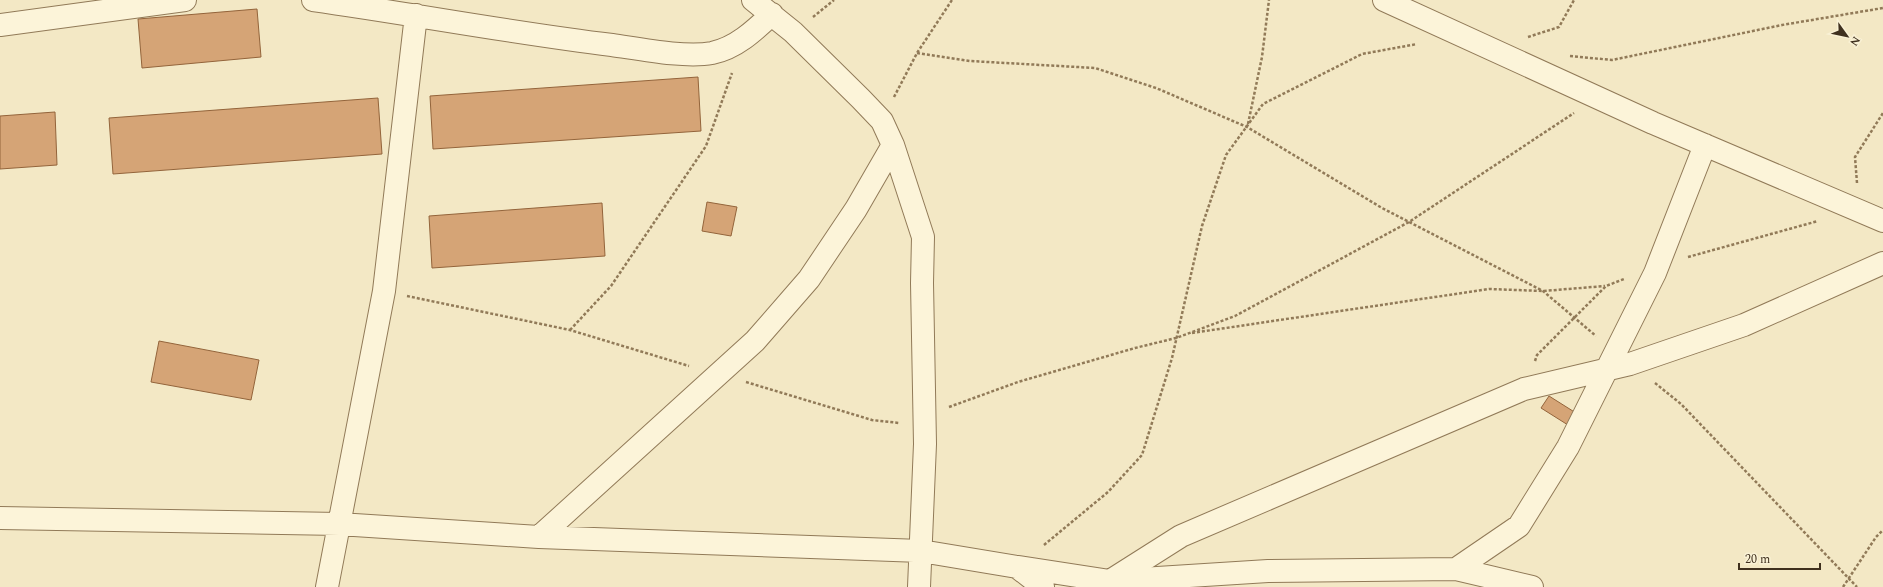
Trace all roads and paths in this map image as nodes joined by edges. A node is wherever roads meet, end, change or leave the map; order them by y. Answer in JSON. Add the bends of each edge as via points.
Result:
{"nodes":[{"id":1,"x":185,"y":0,"type":"edge"},
{"id":2,"x":313,"y":0,"type":"edge"},
{"id":3,"x":753,"y":0,"type":"edge"},
{"id":4,"x":952,"y":0,"type":"edge"},
{"id":5,"x":1269,"y":0,"type":"edge"},
{"id":6,"x":1384,"y":0,"type":"edge"},
{"id":7,"x":1574,"y":0,"type":"edge"},
{"id":8,"x":1883,"y":8,"type":"edge"},
{"id":9,"x":772,"y":14,"type":"junction"},
{"id":10,"x":416,"y":15,"type":"junction"},
{"id":11,"x":0,"y":25,"type":"edge"},
{"id":12,"x":743,"y":40,"type":"junction"},
{"id":13,"x":1418,"y":44,"type":"dead end"},
{"id":14,"x":1492,"y":50,"type":"junction"},
{"id":15,"x":917,"y":54,"type":"junction"},
{"id":16,"x":1567,"y":56,"type":"dead end"},
{"id":17,"x":1597,"y":98,"type":"junction"},
{"id":18,"x":1883,"y":113,"type":"edge"},
{"id":19,"x":882,"y":121,"type":"junction"},
{"id":20,"x":1247,"y":127,"type":"junction"},
{"id":21,"x":893,"y":145,"type":"junction"},
{"id":22,"x":1705,"y":145,"type":"junction"},
{"id":23,"x":1858,"y":210,"type":"junction"},
{"id":24,"x":1883,"y":220,"type":"edge"},
{"id":25,"x":1409,"y":222,"type":"junction"},
{"id":26,"x":1883,"y":263,"type":"edge"},
{"id":27,"x":1606,"y":286,"type":"dead end"},
{"id":28,"x":384,"y":291,"type":"junction"},
{"id":29,"x":1543,"y":292,"type":"junction"},
{"id":30,"x":570,"y":330,"type":"junction"},
{"id":31,"x":1186,"y":334,"type":"junction"},
{"id":32,"x":1176,"y":338,"type":"junction"},
{"id":33,"x":1618,"y":362,"type":"junction"},
{"id":34,"x":719,"y":375,"type":"junction"},
{"id":35,"x":925,"y":416,"type":"junction"},
{"id":36,"x":0,"y":518,"type":"edge"},
{"id":37,"x":339,"y":524,"type":"junction"},
{"id":38,"x":1883,"y":530,"type":"edge"},
{"id":39,"x":540,"y":537,"type":"junction"},
{"id":40,"x":920,"y":551,"type":"junction"},
{"id":41,"x":1017,"y":567,"type":"junction"},
{"id":42,"x":1456,"y":569,"type":"junction"},
{"id":43,"x":1849,"y":579,"type":"junction"},
{"id":44,"x":1110,"y":581,"type":"junction"},
{"id":45,"x":327,"y":587,"type":"edge"},
{"id":46,"x":919,"y":587,"type":"edge"},
{"id":47,"x":1043,"y":587,"type":"edge"},
{"id":48,"x":1532,"y":587,"type":"edge"},
{"id":49,"x":1843,"y":587,"type":"edge"},
{"id":50,"x":1857,"y":587,"type":"edge"}],
"edges":[{"from":1,"to":11,"type":"street"},
{"from":2,"to":10,"type":"street"},
{"from":3,"to":9,"type":"street"},
{"from":4,"to":15,"type":"path"},
{"from":5,"to":20,"type":"path","via":[[1262,57]]},
{"from":6,"to":14,"type":"street"},
{"from":7,"to":14,"type":"path","via":[[1559,27]]},
{"from":8,"to":16,"type":"path","via":[[1782,25],[1612,60]]},
{"from":9,"to":12,"type":"street"},
{"from":9,"to":19,"type":"street"},
{"from":10,"to":12,"type":"street","via":[[548,38],[679,54],[712,53]]},
{"from":10,"to":28,"type":"street"},
{"from":12,"to":30,"type":"path","via":[[706,146],[611,286]]},
{"from":13,"to":20,"type":"path","via":[[1362,54],[1263,104]]},
{"from":14,"to":17,"type":"street"},
{"from":15,"to":19,"type":"path"},
{"from":15,"to":20,"type":"path","via":[[970,61],[1095,68],[1156,88]]},
{"from":17,"to":22,"type":"street"},
{"from":17,"to":25,"type":"path"},
{"from":18,"to":23,"type":"path","via":[[1855,157]]},
{"from":19,"to":21,"type":"street"},
{"from":20,"to":25,"type":"path"},
{"from":20,"to":32,"type":"path","via":[[1226,155],[1202,226]]},
{"from":21,"to":34,"type":"street","via":[[856,209],[809,279],[755,340]]},
{"from":21,"to":35,"type":"street","via":[[923,237]]},
{"from":22,"to":23,"type":"street"},
{"from":22,"to":33,"type":"street"},
{"from":23,"to":24,"type":"street"},
{"from":25,"to":29,"type":"path"},
{"from":25,"to":31,"type":"path","via":[[1235,316]]},
{"from":26,"to":33,"type":"street","via":[[1744,325]]},
{"from":27,"to":29,"type":"path"},
{"from":28,"to":30,"type":"path"},
{"from":28,"to":37,"type":"street"},
{"from":29,"to":31,"type":"path","via":[[1489,289]]},
{"from":29,"to":33,"type":"path"},
{"from":30,"to":34,"type":"path"},
{"from":31,"to":32,"type":"path"},
{"from":32,"to":35,"type":"path","via":[[1018,382]]},
{"from":32,"to":41,"type":"path","via":[[1142,455],[1108,492]]},
{"from":33,"to":42,"type":"street","via":[[1519,526]]},
{"from":33,"to":43,"type":"path","via":[[1681,404]]},
{"from":33,"to":44,"type":"street","via":[[1524,389],[1181,536]]},
{"from":34,"to":35,"type":"path","via":[[872,420],[901,424]]},
{"from":34,"to":39,"type":"street"},
{"from":35,"to":40,"type":"street"},
{"from":36,"to":37,"type":"street"},
{"from":37,"to":39,"type":"street"},
{"from":37,"to":45,"type":"street"},
{"from":38,"to":43,"type":"path"},
{"from":39,"to":40,"type":"street"},
{"from":40,"to":41,"type":"street"},
{"from":40,"to":46,"type":"street"},
{"from":41,"to":44,"type":"street"},
{"from":41,"to":47,"type":"street"},
{"from":42,"to":44,"type":"street","via":[[1268,571]]},
{"from":42,"to":48,"type":"street"},
{"from":43,"to":49,"type":"path"},
{"from":43,"to":50,"type":"path"}]}
